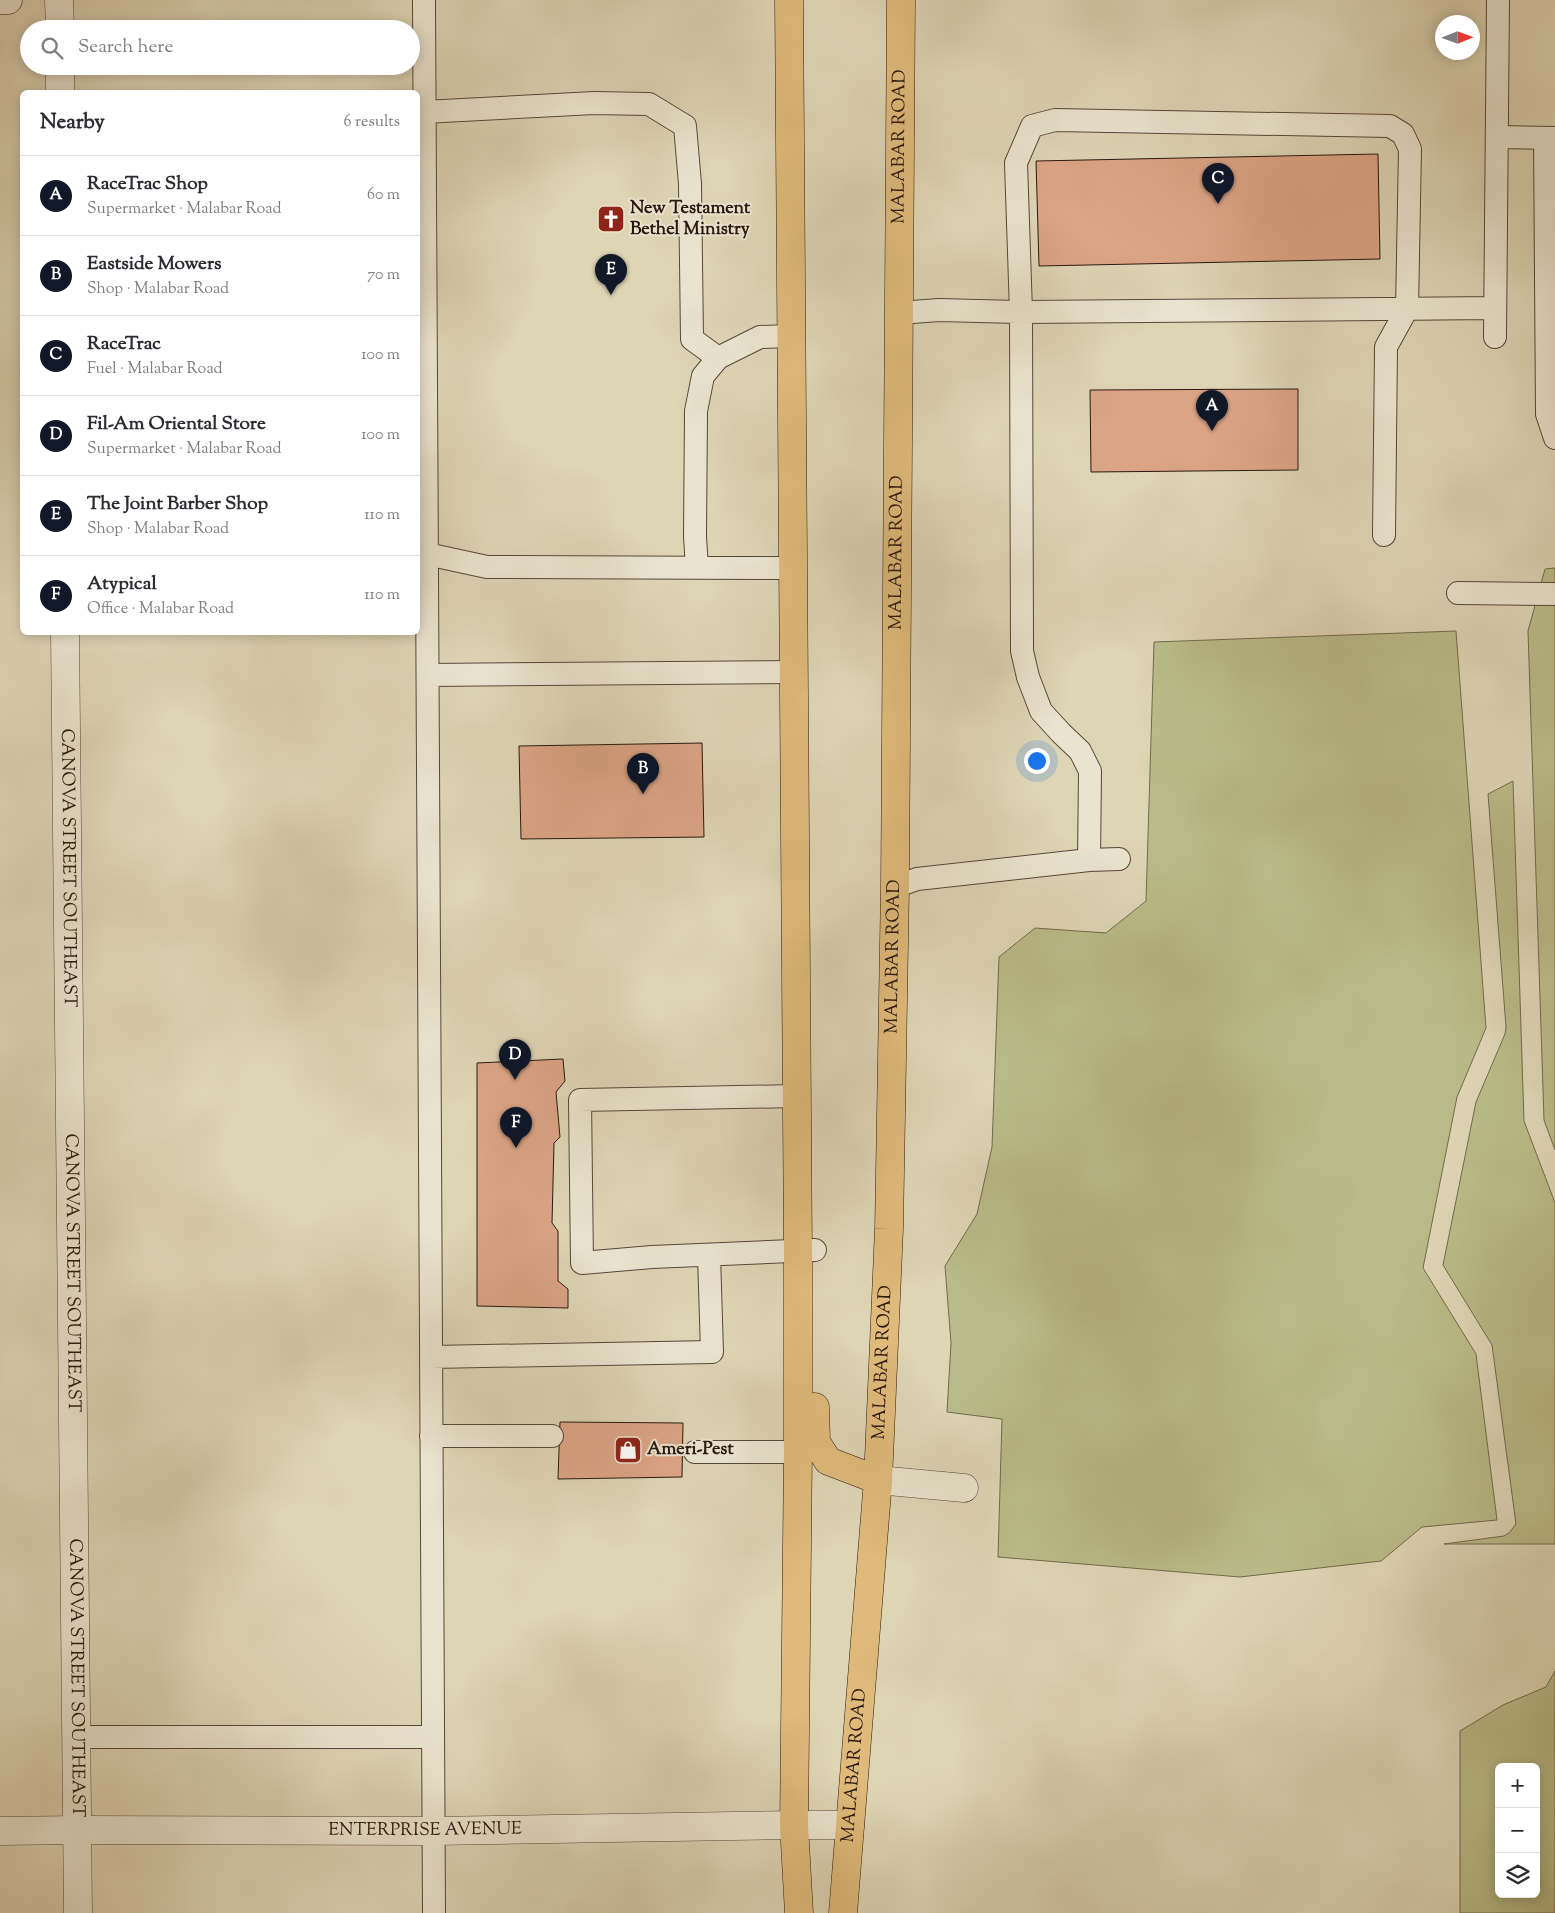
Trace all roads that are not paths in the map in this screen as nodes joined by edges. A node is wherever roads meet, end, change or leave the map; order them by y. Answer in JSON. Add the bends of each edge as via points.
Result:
{"nodes":[{"id":1,"x":0,"y":0,"type":"edge"},
{"id":2,"x":8,"y":0,"type":"edge"},
{"id":3,"x":59,"y":0,"type":"edge"},
{"id":4,"x":424,"y":0,"type":"edge"},
{"id":5,"x":789,"y":0,"type":"edge"},
{"id":6,"x":901,"y":0,"type":"edge"},
{"id":7,"x":1498,"y":0,"type":"edge"},
{"id":8,"x":60,"y":20,"type":"edge"},
{"id":9,"x":60,"y":75,"type":"edge"},
{"id":10,"x":60,"y":90,"type":"edge"},
{"id":11,"x":424,"y":112,"type":"junction"},
{"id":12,"x":1497,"y":137,"type":"junction"},
{"id":13,"x":1550,"y":138,"type":"edge"},
{"id":14,"x":1550,"y":270,"type":"edge"},
{"id":15,"x":1495,"y":308,"type":"junction"},
{"id":16,"x":1406,"y":309,"type":"junction"},
{"id":17,"x":1021,"y":312,"type":"junction"},
{"id":18,"x":899,"y":313,"type":"junction"},
{"id":19,"x":791,"y":336,"type":"junction"},
{"id":20,"x":1495,"y":336,"type":"dead end"},
{"id":21,"x":718,"y":358,"type":"junction"},
{"id":22,"x":1551,"y":365,"type":"edge"},
{"id":23,"x":1555,"y":438,"type":"edge"},
{"id":24,"x":1384,"y":535,"type":"dead end"},
{"id":25,"x":427,"y":554,"type":"junction"},
{"id":26,"x":697,"y":567,"type":"junction"},
{"id":27,"x":792,"y":568,"type":"junction"},
{"id":28,"x":1458,"y":593,"type":"dead end"},
{"id":29,"x":1555,"y":594,"type":"edge"},
{"id":30,"x":65,"y":635,"type":"edge"},
{"id":31,"x":793,"y":672,"type":"junction"},
{"id":32,"x":428,"y":675,"type":"junction"},
{"id":33,"x":1119,"y":859,"type":"dead end"},
{"id":34,"x":1089,"y":860,"type":"junction"},
{"id":35,"x":895,"y":887,"type":"junction"},
{"id":36,"x":797,"y":1096,"type":"junction"},
{"id":37,"x":806,"y":1251,"type":"junction"},
{"id":38,"x":709,"y":1255,"type":"junction"},
{"id":39,"x":431,"y":1357,"type":"junction"},
{"id":40,"x":430,"y":1436,"type":"junction"},
{"id":41,"x":552,"y":1436,"type":"dead end"},
{"id":42,"x":695,"y":1452,"type":"dead end"},
{"id":43,"x":798,"y":1452,"type":"junction"},
{"id":44,"x":878,"y":1480,"type":"junction"},
{"id":45,"x":964,"y":1488,"type":"dead end"},
{"id":46,"x":76,"y":1737,"type":"junction"},
{"id":47,"x":433,"y":1737,"type":"junction"},
{"id":48,"x":794,"y":1825,"type":"junction"},
{"id":49,"x":850,"y":1825,"type":"junction"},
{"id":50,"x":77,"y":1830,"type":"junction"},
{"id":51,"x":0,"y":1831,"type":"edge"},
{"id":52,"x":434,"y":1831,"type":"junction"},
{"id":53,"x":78,"y":1913,"type":"edge"},
{"id":54,"x":434,"y":1913,"type":"edge"},
{"id":55,"x":799,"y":1913,"type":"edge"},
{"id":56,"x":843,"y":1913,"type":"edge"}],
"edges":[{"from":1,"to":2,"type":"street"},
{"from":3,"to":8,"type":"street"},
{"from":4,"to":11,"type":"lane"},
{"from":5,"to":19,"type":"main road"},
{"from":6,"to":18,"type":"main road","name":"MALABAR ROAD"},
{"from":7,"to":12,"type":"lane"},
{"from":9,"to":10,"type":"street"},
{"from":11,"to":21,"type":"lane","via":[[594,103],[649,104],[685,126],[690,184],[692,339]]},
{"from":11,"to":25,"type":"lane"},
{"from":12,"to":13,"type":"lane"},
{"from":12,"to":15,"type":"lane"},
{"from":13,"to":14,"type":"lane"},
{"from":14,"to":22,"type":"lane"},
{"from":15,"to":16,"type":"lane"},
{"from":15,"to":20,"type":"lane"},
{"from":16,"to":17,"type":"lane"},
{"from":16,"to":17,"type":"lane","via":[[1410,149],[1404,134],[1390,126],[1055,120],[1032,126],[1016,163]]},
{"from":16,"to":24,"type":"lane","via":[[1386,347]]},
{"from":17,"to":18,"type":"lane","via":[[939,310]]},
{"from":17,"to":34,"type":"lane","via":[[1022,651],[1041,711],[1080,751],[1090,771]]},
{"from":18,"to":35,"type":"main road","name":"MALABAR ROAD"},
{"from":19,"to":21,"type":"lane","via":[[760,337]]},
{"from":19,"to":27,"type":"main road"},
{"from":21,"to":26,"type":"lane","via":[[703,376],[696,411],[694,537]]},
{"from":22,"to":23,"type":"lane","via":[[1547,414]]},
{"from":25,"to":26,"type":"lane","via":[[487,567]]},
{"from":25,"to":32,"type":"lane"},
{"from":26,"to":27,"type":"lane"},
{"from":27,"to":31,"type":"main road"},
{"from":28,"to":29,"type":"lane"},
{"from":30,"to":46,"type":"street","name":"CANOVA STREET SOUTHEAST"},
{"from":31,"to":32,"type":"lane"},
{"from":31,"to":36,"type":"main road"},
{"from":32,"to":39,"type":"lane"},
{"from":33,"to":34,"type":"lane"},
{"from":34,"to":35,"type":"lane","via":[[917,879]]},
{"from":35,"to":44,"type":"main road","name":"MALABAR ROAD","via":[[889,1229]]},
{"from":36,"to":37,"type":"main road","via":[[796,1154],[813,1207]]},
{"from":36,"to":38,"type":"lane","via":[[580,1100],[582,1264]]},
{"from":37,"to":38,"type":"lane"},
{"from":37,"to":43,"type":"main road"},
{"from":37,"to":44,"type":"main road","via":[[816,1442],[828,1461]]},
{"from":38,"to":39,"type":"lane","via":[[712,1352]]},
{"from":39,"to":40,"type":"lane"},
{"from":40,"to":41,"type":"lane"},
{"from":40,"to":47,"type":"lane"},
{"from":42,"to":43,"type":"lane"},
{"from":43,"to":48,"type":"main road"},
{"from":44,"to":45,"type":"street"},
{"from":44,"to":49,"type":"main road","name":"MALABAR ROAD"},
{"from":46,"to":47,"type":"lane"},
{"from":46,"to":50,"type":"street","name":"CANOVA STREET SOUTHEAST"},
{"from":47,"to":52,"type":"lane"},
{"from":48,"to":49,"type":"street","name":"ENTERPRISE AVENUE"},
{"from":48,"to":52,"type":"street","name":"ENTERPRISE AVENUE"},
{"from":48,"to":55,"type":"main road"},
{"from":49,"to":56,"type":"main road","name":"MALABAR ROAD"},
{"from":50,"to":51,"type":"street","name":"ENTERPRISE AVENUE"},
{"from":50,"to":52,"type":"street","name":"ENTERPRISE AVENUE"},
{"from":50,"to":53,"type":"street","name":"CANOVA STREET SOUTHEAST"},
{"from":52,"to":54,"type":"lane"}]}
